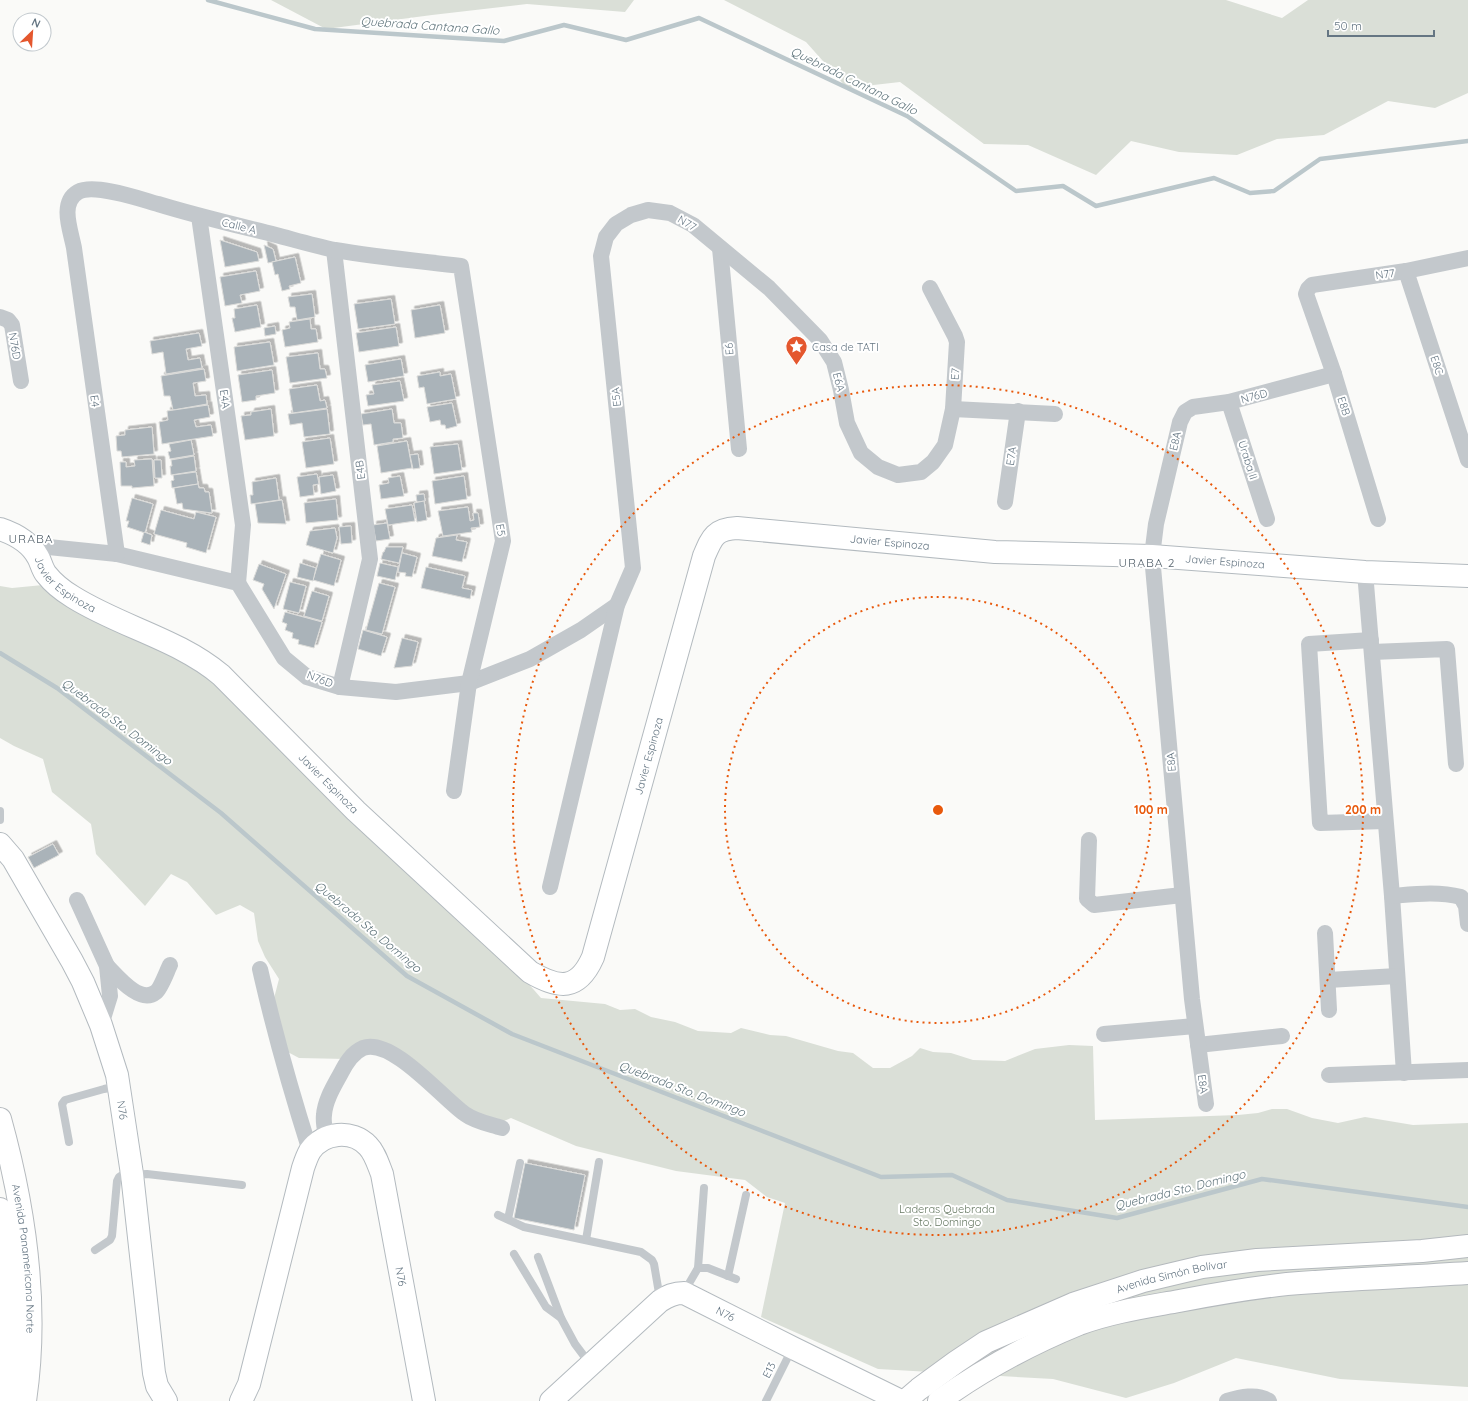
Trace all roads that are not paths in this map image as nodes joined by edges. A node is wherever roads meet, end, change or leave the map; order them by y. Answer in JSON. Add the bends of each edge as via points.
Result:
{"nodes":[{"id":1,"x":648,"y":210,"type":"joint"},
{"id":2,"x":199,"y":216,"type":"junction"},
{"id":3,"x":74,"y":248,"type":"joint"},
{"id":4,"x":720,"y":248,"type":"junction"},
{"id":5,"x":334,"y":250,"type":"junction"},
{"id":6,"x":1468,"y":258,"type":"edge"},
{"id":7,"x":461,"y":266,"type":"joint"},
{"id":8,"x":1406,"y":271,"type":"junction"},
{"id":9,"x":930,"y":288,"type":"dead end"},
{"id":10,"x":1306,"y":294,"type":"joint"},
{"id":11,"x":0,"y":317,"type":"edge"},
{"id":12,"x":1334,"y":374,"type":"junction"},
{"id":13,"x":21,"y":381,"type":"dead end"},
{"id":14,"x":1229,"y":402,"type":"junction"},
{"id":15,"x":953,"y":409,"type":"junction"},
{"id":16,"x":1018,"y":411,"type":"junction"},
{"id":17,"x":1055,"y":414,"type":"dead end"},
{"id":18,"x":1180,"y":422,"type":"joint"},
{"id":19,"x":739,"y":449,"type":"dead end"},
{"id":20,"x":1468,"y":460,"type":"edge"},
{"id":21,"x":933,"y":462,"type":"joint"},
{"id":22,"x":1005,"y":502,"type":"dead end"},
{"id":23,"x":1267,"y":519,"type":"dead end"},
{"id":24,"x":1378,"y":519,"type":"dead end"},
{"id":25,"x":0,"y":529,"type":"edge"},
{"id":26,"x":29,"y":545,"type":"junction"},
{"id":27,"x":117,"y":554,"type":"junction"},
{"id":28,"x":1152,"y":556,"type":"junction"},
{"id":29,"x":1365,"y":572,"type":"junction"},
{"id":30,"x":1468,"y":576,"type":"edge"},
{"id":31,"x":238,"y":583,"type":"junction"},
{"id":32,"x":617,"y":605,"type":"junction"},
{"id":33,"x":1371,"y":646,"type":"junction"},
{"id":34,"x":469,"y":683,"type":"junction"},
{"id":35,"x":340,"y":687,"type":"junction"},
{"id":36,"x":1456,"y":764,"type":"dead end"},
{"id":37,"x":454,"y":791,"type":"dead end"},
{"id":38,"x":0,"y":811,"type":"edge"},
{"id":39,"x":0,"y":820,"type":"edge"},
{"id":40,"x":1386,"y":820,"type":"junction"},
{"id":41,"x":1089,"y":840,"type":"dead end"},
{"id":42,"x":0,"y":844,"type":"edge"},
{"id":43,"x":550,"y":887,"type":"dead end"},
{"id":44,"x":1182,"y":895,"type":"junction"},
{"id":45,"x":1392,"y":896,"type":"junction"},
{"id":46,"x":77,"y":900,"type":"dead end"},
{"id":47,"x":1468,"y":924,"type":"edge"},
{"id":48,"x":1325,"y":933,"type":"dead end"},
{"id":49,"x":170,"y":965,"type":"dead end"},
{"id":50,"x":107,"y":966,"type":"junction"},
{"id":51,"x":260,"y":969,"type":"dead end"},
{"id":52,"x":1397,"y":976,"type":"junction"},
{"id":53,"x":1328,"y":980,"type":"junction"},
{"id":54,"x":1329,"y":1010,"type":"dead end"},
{"id":55,"x":101,"y":1025,"type":"junction"},
{"id":56,"x":1195,"y":1026,"type":"junction"},
{"id":57,"x":1104,"y":1034,"type":"dead end"},
{"id":58,"x":1282,"y":1036,"type":"dead end"},
{"id":59,"x":1198,"y":1045,"type":"junction"},
{"id":60,"x":1468,"y":1070,"type":"edge"},
{"id":61,"x":1404,"y":1073,"type":"junction"},
{"id":62,"x":1329,"y":1075,"type":"dead end"},
{"id":63,"x":119,"y":1086,"type":"junction"},
{"id":64,"x":1206,"y":1104,"type":"dead end"},
{"id":65,"x":0,"y":1119,"type":"edge"},
{"id":66,"x":502,"y":1128,"type":"dead end"},
{"id":67,"x":326,"y":1136,"type":"junction"},
{"id":68,"x":69,"y":1142,"type":"dead end"},
{"id":69,"x":310,"y":1151,"type":"junction"},
{"id":70,"x":599,"y":1162,"type":"dead end"},
{"id":71,"x":520,"y":1163,"type":"dead end"},
{"id":72,"x":132,"y":1174,"type":"junction"},
{"id":73,"x":242,"y":1185,"type":"dead end"},
{"id":74,"x":704,"y":1188,"type":"dead end"},
{"id":75,"x":746,"y":1195,"type":"dead end"},
{"id":76,"x":0,"y":1209,"type":"edge"},
{"id":77,"x":498,"y":1215,"type":"dead end"},
{"id":78,"x":508,"y":1219,"type":"junction"},
{"id":79,"x":586,"y":1240,"type":"junction"},
{"id":80,"x":1468,"y":1246,"type":"edge"},
{"id":81,"x":95,"y":1250,"type":"dead end"},
{"id":82,"x":514,"y":1254,"type":"dead end"},
{"id":83,"x":538,"y":1257,"type":"dead end"},
{"id":84,"x":698,"y":1268,"type":"junction"},
{"id":85,"x":1468,"y":1273,"type":"edge"},
{"id":86,"x":728,"y":1276,"type":"junction"},
{"id":87,"x":736,"y":1279,"type":"dead end"},
{"id":88,"x":684,"y":1294,"type":"junction"},
{"id":89,"x":660,"y":1301,"type":"junction"},
{"id":90,"x":561,"y":1318,"type":"junction"},
{"id":91,"x":793,"y":1348,"type":"junction"},
{"id":92,"x":591,"y":1365,"type":"junction"},
{"id":93,"x":6,"y":1401,"type":"edge"},
{"id":94,"x":25,"y":1401,"type":"edge"},
{"id":95,"x":166,"y":1401,"type":"edge"},
{"id":96,"x":241,"y":1401,"type":"edge"},
{"id":97,"x":424,"y":1401,"type":"edge"},
{"id":98,"x":551,"y":1401,"type":"edge"},
{"id":99,"x":766,"y":1401,"type":"edge"},
{"id":100,"x":901,"y":1401,"type":"edge"},
{"id":101,"x":905,"y":1401,"type":"edge"},
{"id":102,"x":939,"y":1401,"type":"edge"},
{"id":103,"x":1227,"y":1401,"type":"edge"},
{"id":104,"x":1269,"y":1401,"type":"edge"}],
"edges":[{"from":1,"to":4,"type":"street","name":"N77","via":[[670,213],[693,225]]},
{"from":1,"to":32,"type":"street","name":"E5A","via":[[631,215],[616,224],[606,237],[601,256],[633,568]]},
{"from":2,"to":3,"type":"street","name":"Calle A","via":[[122,194],[85,190],[78,192],[68,204],[67,212]]},
{"from":2,"to":5,"type":"street","name":"Calle A"},
{"from":2,"to":31,"type":"street","name":"E4A","via":[[243,525]]},
{"from":3,"to":27,"type":"street","name":"E4"},
{"from":4,"to":19,"type":"street","name":"E6"},
{"from":4,"to":21,"type":"street","name":"E6A","via":[[769,288],[820,340],[834,362],[847,423],[861,453],[878,467],[898,475],[921,472]]},
{"from":5,"to":7,"type":"street","name":"Calle A"},
{"from":5,"to":35,"type":"street","name":"E4B","via":[[370,559]]},
{"from":6,"to":8,"type":"street","name":"N77"},
{"from":7,"to":34,"type":"street","name":"E5","via":[[503,541]]},
{"from":8,"to":10,"type":"street","name":"N77","via":[[1312,285]]},
{"from":8,"to":20,"type":"street","name":"E8C"},
{"from":9,"to":15,"type":"street","name":"E7","via":[[957,342]]},
{"from":10,"to":12,"type":"street","name":"E8B"},
{"from":11,"to":13,"type":"street","name":"N76D","via":[[12,325]]},
{"from":12,"to":14,"type":"street","name":"N76D"},
{"from":12,"to":24,"type":"street","name":"E8B"},
{"from":14,"to":18,"type":"street","name":"N76D","via":[[1193,407],[1185,412]]},
{"from":14,"to":23,"type":"street","name":"Uraba II"},
{"from":15,"to":16,"type":"street"},
{"from":15,"to":21,"type":"street","name":"E7","via":[[945,446]]},
{"from":16,"to":17,"type":"street"},
{"from":16,"to":22,"type":"street","name":"E7A"},
{"from":18,"to":28,"type":"street","name":"E8A","via":[[1155,527]]},
{"from":25,"to":26,"type":"main road","name":"Javier Espinoza"},
{"from":26,"to":27,"type":"street"},
{"from":26,"to":28,"type":"main road","name":"Javier Espinoza","via":[[38,557],[44,572],[74,597],[208,664],[356,811],[530,972],[556,984],[570,983],[581,977],[593,957],[704,556],[718,532],[727,528],[737,528],[995,552]]},
{"from":27,"to":31,"type":"street"},
{"from":28,"to":29,"type":"main road","name":"Javier Espinoza"},
{"from":28,"to":44,"type":"street","name":"E8A"},
{"from":29,"to":30,"type":"main road","name":"Javier Espinoza"},
{"from":29,"to":33,"type":"street"},
{"from":31,"to":35,"type":"street","name":"N76D","via":[[284,658],[308,677]]},
{"from":32,"to":34,"type":"street","name":"N76D","via":[[581,630],[530,659]]},
{"from":32,"to":43,"type":"street","name":"E5A"},
{"from":33,"to":36,"type":"street","via":[[1447,649]]},
{"from":33,"to":40,"type":"street"},
{"from":33,"to":40,"type":"street","via":[[1309,644],[1320,823]]},
{"from":34,"to":35,"type":"street","name":"N76D","via":[[396,692]]},
{"from":34,"to":37,"type":"street","name":"E5"},
{"from":38,"to":39,"type":"lane"},
{"from":40,"to":45,"type":"street"},
{"from":41,"to":44,"type":"street","via":[[1087,899],[1094,905]]},
{"from":42,"to":55,"type":"main road","name":"N76","via":[[13,859],[72,961]]},
{"from":44,"to":56,"type":"street","name":"E8A"},
{"from":45,"to":47,"type":"street","via":[[1429,893],[1461,897],[1466,906]]},
{"from":45,"to":52,"type":"street"},
{"from":46,"to":50,"type":"street"},
{"from":48,"to":53,"type":"street"},
{"from":49,"to":50,"type":"street","via":[[156,992],[150,995],[138,994],[132,990]]},
{"from":50,"to":55,"type":"street","via":[[110,996]]},
{"from":51,"to":69,"type":"street","via":[[293,1099]]},
{"from":52,"to":53,"type":"street"},
{"from":52,"to":61,"type":"street"},
{"from":53,"to":54,"type":"street"},
{"from":55,"to":63,"type":"main road","name":"N76"},
{"from":56,"to":57,"type":"street"},
{"from":56,"to":59,"type":"street","name":"E8A"},
{"from":58,"to":59,"type":"street"},
{"from":59,"to":64,"type":"street","name":"E8A"},
{"from":60,"to":61,"type":"street"},
{"from":61,"to":62,"type":"street"},
{"from":63,"to":68,"type":"lane","via":[[65,1100],[62,1104]]},
{"from":63,"to":72,"type":"main road","name":"N76"},
{"from":65,"to":94,"type":"main road","name":"Avenida Panamericana Norte","via":[[25,1235],[30,1330]]},
{"from":66,"to":67,"type":"street","via":[[464,1114],[428,1080],[400,1059],[373,1048],[364,1048],[346,1063],[328,1099],[323,1116]]},
{"from":67,"to":69,"type":"main road"},
{"from":67,"to":97,"type":"main road","name":"N76","via":[[352,1136],[368,1146],[377,1160],[382,1174]]},
{"from":69,"to":96,"type":"main road","via":[[299,1178],[249,1384]]},
{"from":70,"to":79,"type":"lane"},
{"from":71,"to":78,"type":"lane"},
{"from":72,"to":73,"type":"lane"},
{"from":72,"to":81,"type":"lane","via":[[122,1174],[117,1181],[112,1236]]},
{"from":72,"to":95,"type":"main road","name":"N76","via":[[154,1373],[157,1386]]},
{"from":74,"to":84,"type":"lane"},
{"from":75,"to":86,"type":"lane"},
{"from":76,"to":93,"type":"main road","name":"Avenida Panamericana Norte","via":[[10,1282],[11,1330]]},
{"from":77,"to":78,"type":"lane"},
{"from":78,"to":79,"type":"lane","via":[[524,1227]]},
{"from":79,"to":89,"type":"lane","via":[[641,1252],[648,1256],[654,1264]]},
{"from":80,"to":101,"type":"main road","name":"Avenida Simón Bolívar","via":[[1257,1260],[1202,1267],[1143,1281],[1073,1304],[986,1342],[937,1375]]},
{"from":82,"to":90,"type":"lane","via":[[546,1307]]},
{"from":83,"to":90,"type":"lane"},
{"from":84,"to":86,"type":"lane","via":[[708,1268]]},
{"from":84,"to":88,"type":"lane"},
{"from":85,"to":102,"type":"main road","via":[[1287,1284],[1229,1292],[1114,1314],[1080,1324],[1040,1342],[994,1365]]},
{"from":86,"to":87,"type":"lane"},
{"from":88,"to":89,"type":"main road","via":[[674,1293]]},
{"from":88,"to":91,"type":"main road","name":"N76"},
{"from":89,"to":92,"type":"main road"},
{"from":90,"to":92,"type":"lane","via":[[575,1344]]},
{"from":91,"to":99,"type":"lane","name":"E13"},
{"from":91,"to":100,"type":"main road","name":"N76"},
{"from":92,"to":98,"type":"main road"},
{"from":103,"to":104,"type":"street","via":[[1244,1396]]}]}
